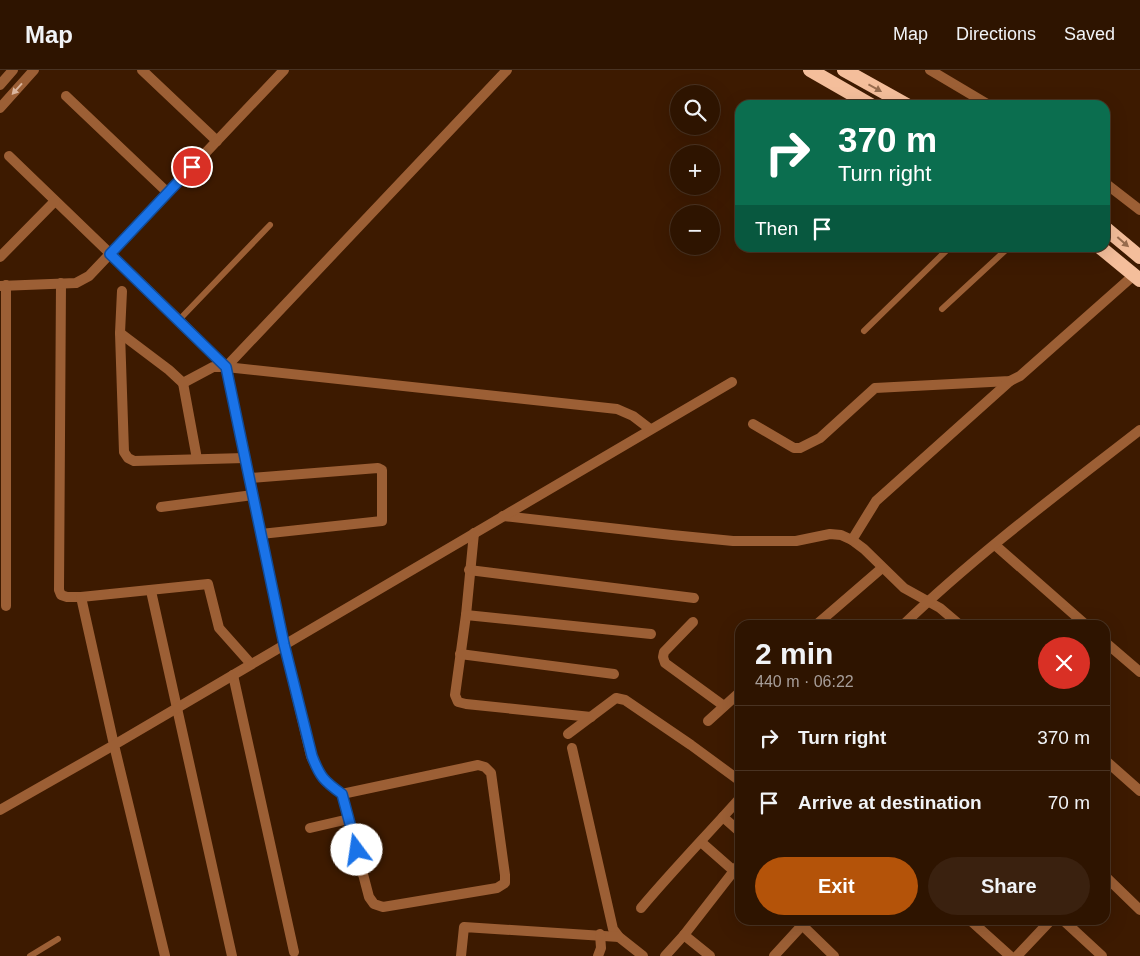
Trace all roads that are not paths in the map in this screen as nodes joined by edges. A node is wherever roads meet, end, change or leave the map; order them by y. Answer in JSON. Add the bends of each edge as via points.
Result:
{"nodes":[{"id":1,"x":13,"y":70,"type":"edge"},
{"id":2,"x":34,"y":70,"type":"edge"},
{"id":3,"x":142,"y":70,"type":"edge"},
{"id":4,"x":284,"y":70,"type":"edge"},
{"id":5,"x":507,"y":70,"type":"edge"},
{"id":6,"x":810,"y":70,"type":"edge"},
{"id":7,"x":844,"y":70,"type":"edge"},
{"id":8,"x":930,"y":70,"type":"edge"},
{"id":9,"x":0,"y":84,"type":"edge"},
{"id":10,"x":66,"y":96,"type":"dead end"},
{"id":11,"x":863,"y":100,"type":"edge"},
{"id":12,"x":898,"y":100,"type":"edge"},
{"id":13,"x":981,"y":100,"type":"edge"},
{"id":14,"x":0,"y":108,"type":"edge"},
{"id":15,"x":217,"y":141,"type":"junction"},
{"id":16,"x":9,"y":156,"type":"dead end"},
{"id":17,"x":1110,"y":187,"type":"edge"},
{"id":18,"x":167,"y":192,"type":"junction"},
{"id":19,"x":56,"y":201,"type":"junction"},
{"id":20,"x":1140,"y":210,"type":"edge"},
{"id":21,"x":270,"y":225,"type":"dead end"},
{"id":22,"x":1110,"y":232,"type":"edge"},
{"id":23,"x":945,"y":252,"type":"edge"},
{"id":24,"x":1004,"y":252,"type":"edge"},
{"id":25,"x":1107,"y":252,"type":"edge"},
{"id":26,"x":110,"y":254,"type":"junction"},
{"id":27,"x":0,"y":257,"type":"edge"},
{"id":28,"x":1140,"y":257,"type":"edge"},
{"id":29,"x":1137,"y":278,"type":"edge"},
{"id":30,"x":61,"y":283,"type":"junction"},
{"id":31,"x":3,"y":286,"type":"edge"},
{"id":32,"x":122,"y":292,"type":"dead end"},
{"id":33,"x":942,"y":309,"type":"dead end"},
{"id":34,"x":179,"y":320,"type":"junction"},
{"id":35,"x":864,"y":331,"type":"dead end"},
{"id":36,"x":120,"y":333,"type":"junction"},
{"id":37,"x":226,"y":367,"type":"junction"},
{"id":38,"x":1010,"y":381,"type":"junction"},
{"id":39,"x":732,"y":382,"type":"dead end"},
{"id":40,"x":183,"y":384,"type":"junction"},
{"id":41,"x":753,"y":424,"type":"dead end"},
{"id":42,"x":650,"y":429,"type":"junction"},
{"id":43,"x":1140,"y":430,"type":"edge"},
{"id":44,"x":245,"y":458,"type":"junction"},
{"id":45,"x":197,"y":459,"type":"junction"},
{"id":46,"x":250,"y":478,"type":"junction"},
{"id":47,"x":253,"y":495,"type":"junction"},
{"id":48,"x":161,"y":506,"type":"dead end"},
{"id":49,"x":503,"y":516,"type":"junction"},
{"id":50,"x":474,"y":533,"type":"junction"},
{"id":51,"x":261,"y":534,"type":"junction"},
{"id":52,"x":852,"y":540,"type":"junction"},
{"id":53,"x":995,"y":545,"type":"junction"},
{"id":54,"x":882,"y":568,"type":"junction"},
{"id":55,"x":470,"y":570,"type":"junction"},
{"id":56,"x":151,"y":591,"type":"junction"},
{"id":57,"x":81,"y":597,"type":"junction"},
{"id":58,"x":694,"y":598,"type":"dead end"},
{"id":59,"x":928,"y":602,"type":"junction"},
{"id":60,"x":6,"y":606,"type":"dead end"},
{"id":61,"x":466,"y":615,"type":"junction"},
{"id":62,"x":822,"y":620,"type":"edge"},
{"id":63,"x":908,"y":620,"type":"edge"},
{"id":64,"x":954,"y":620,"type":"edge"},
{"id":65,"x":1080,"y":620,"type":"edge"},
{"id":66,"x":693,"y":622,"type":"dead end"},
{"id":67,"x":651,"y":634,"type":"dead end"},
{"id":68,"x":284,"y":644,"type":"junction"},
{"id":69,"x":1110,"y":646,"type":"edge"},
{"id":70,"x":460,"y":654,"type":"junction"},
{"id":71,"x":251,"y":664,"type":"junction"},
{"id":72,"x":1140,"y":672,"type":"edge"},
{"id":73,"x":614,"y":674,"type":"dead end"},
{"id":74,"x":233,"y":675,"type":"junction"},
{"id":75,"x":735,"y":696,"type":"edge"},
{"id":76,"x":724,"y":706,"type":"junction"},
{"id":77,"x":176,"y":709,"type":"junction"},
{"id":78,"x":591,"y":717,"type":"junction"},
{"id":79,"x":708,"y":721,"type":"dead end"},
{"id":80,"x":568,"y":734,"type":"dead end"},
{"id":81,"x":114,"y":745,"type":"junction"},
{"id":82,"x":572,"y":748,"type":"dead end"},
{"id":83,"x":1110,"y":764,"type":"edge"},
{"id":84,"x":735,"y":777,"type":"edge"},
{"id":85,"x":1140,"y":791,"type":"edge"},
{"id":86,"x":342,"y":794,"type":"junction"},
{"id":87,"x":735,"y":804,"type":"edge"},
{"id":88,"x":0,"y":810,"type":"edge"},
{"id":89,"x":722,"y":818,"type":"junction"},
{"id":90,"x":349,"y":819,"type":"junction"},
{"id":91,"x":310,"y":828,"type":"dead end"},
{"id":92,"x":735,"y":828,"type":"edge"},
{"id":93,"x":701,"y":842,"type":"junction"},
{"id":94,"x":735,"y":866,"type":"edge"},
{"id":95,"x":735,"y":870,"type":"edge"},
{"id":96,"x":1110,"y":881,"type":"edge"},
{"id":97,"x":642,"y":908,"type":"dead end"},
{"id":98,"x":1140,"y":910,"type":"edge"},
{"id":99,"x":803,"y":925,"type":"edge"},
{"id":100,"x":807,"y":925,"type":"edge"},
{"id":101,"x":976,"y":925,"type":"edge"},
{"id":102,"x":1046,"y":925,"type":"edge"},
{"id":103,"x":1068,"y":925,"type":"edge"},
{"id":104,"x":600,"y":934,"type":"junction"},
{"id":105,"x":684,"y":935,"type":"junction"},
{"id":106,"x":619,"y":937,"type":"junction"},
{"id":107,"x":58,"y":939,"type":"dead end"},
{"id":108,"x":294,"y":952,"type":"dead end"},
{"id":109,"x":30,"y":956,"type":"edge"},
{"id":110,"x":165,"y":956,"type":"edge"},
{"id":111,"x":232,"y":956,"type":"edge"},
{"id":112,"x":461,"y":956,"type":"edge"},
{"id":113,"x":598,"y":956,"type":"edge"},
{"id":114,"x":643,"y":956,"type":"edge"},
{"id":115,"x":666,"y":956,"type":"edge"},
{"id":116,"x":710,"y":956,"type":"edge"},
{"id":117,"x":774,"y":956,"type":"edge"},
{"id":118,"x":834,"y":956,"type":"edge"},
{"id":119,"x":1010,"y":956,"type":"edge"},
{"id":120,"x":1017,"y":956,"type":"edge"},
{"id":121,"x":1102,"y":956,"type":"edge"}],
"edges":[{"from":1,"to":9,"type":"street"},
{"from":2,"to":14,"type":"street","one_way":true},
{"from":3,"to":15,"type":"street"},
{"from":4,"to":15,"type":"street"},
{"from":5,"to":37,"type":"street"},
{"from":6,"to":11,"type":"highway"},
{"from":7,"to":12,"type":"highway","one_way":true},
{"from":8,"to":13,"type":"street"},
{"from":10,"to":18,"type":"street"},
{"from":15,"to":18,"type":"street"},
{"from":16,"to":19,"type":"street"},
{"from":17,"to":20,"type":"street"},
{"from":18,"to":26,"type":"street"},
{"from":19,"to":26,"type":"street"},
{"from":19,"to":27,"type":"street"},
{"from":21,"to":34,"type":"lane"},
{"from":22,"to":28,"type":"highway","one_way":true},
{"from":23,"to":35,"type":"lane"},
{"from":24,"to":33,"type":"lane"},
{"from":25,"to":29,"type":"highway"},
{"from":26,"to":30,"type":"street","via":[[82,281]]},
{"from":26,"to":34,"type":"street"},
{"from":29,"to":38,"type":"street"},
{"from":30,"to":31,"type":"street"},
{"from":30,"to":57,"type":"street","via":[[59,590],[67,597]]},
{"from":31,"to":60,"type":"street"},
{"from":32,"to":36,"type":"street"},
{"from":34,"to":37,"type":"street"},
{"from":36,"to":40,"type":"street"},
{"from":36,"to":45,"type":"street","via":[[124,452],[134,461]]},
{"from":37,"to":40,"type":"street","via":[[214,367]]},
{"from":37,"to":42,"type":"street","via":[[617,409]]},
{"from":37,"to":44,"type":"street"},
{"from":38,"to":41,"type":"street","via":[[875,388],[820,438],[800,448],[794,448]]},
{"from":38,"to":52,"type":"street","via":[[876,501]]},
{"from":39,"to":42,"type":"street"},
{"from":40,"to":45,"type":"street"},
{"from":42,"to":49,"type":"street"},
{"from":43,"to":53,"type":"street"},
{"from":44,"to":45,"type":"street"},
{"from":44,"to":46,"type":"street"},
{"from":46,"to":47,"type":"street"},
{"from":46,"to":51,"type":"street","via":[[382,470],[382,521]]},
{"from":47,"to":48,"type":"street"},
{"from":47,"to":51,"type":"street"},
{"from":49,"to":50,"type":"street"},
{"from":49,"to":52,"type":"street","via":[[733,541],[796,541],[830,534]]},
{"from":50,"to":55,"type":"street"},
{"from":50,"to":68,"type":"street"},
{"from":51,"to":68,"type":"street"},
{"from":52,"to":54,"type":"street"},
{"from":53,"to":59,"type":"street"},
{"from":53,"to":65,"type":"street"},
{"from":54,"to":59,"type":"street","via":[[904,588]]},
{"from":54,"to":62,"type":"street"},
{"from":55,"to":58,"type":"street"},
{"from":55,"to":61,"type":"street"},
{"from":56,"to":57,"type":"street"},
{"from":56,"to":71,"type":"street","via":[[208,584],[219,628]]},
{"from":56,"to":77,"type":"street"},
{"from":57,"to":81,"type":"street"},
{"from":59,"to":63,"type":"street"},
{"from":59,"to":64,"type":"street"},
{"from":61,"to":67,"type":"street"},
{"from":61,"to":70,"type":"street"},
{"from":66,"to":76,"type":"street","via":[[664,652],[665,663]]},
{"from":68,"to":71,"type":"street"},
{"from":68,"to":86,"type":"street","via":[[317,770]]},
{"from":69,"to":72,"type":"street"},
{"from":70,"to":73,"type":"street"},
{"from":70,"to":78,"type":"street","via":[[455,695],[458,702]]},
{"from":71,"to":74,"type":"street"},
{"from":74,"to":77,"type":"street"},
{"from":74,"to":108,"type":"street"},
{"from":75,"to":76,"type":"street"},
{"from":76,"to":79,"type":"street"},
{"from":77,"to":81,"type":"street"},
{"from":77,"to":111,"type":"street"},
{"from":78,"to":80,"type":"street"},
{"from":78,"to":84,"type":"street","via":[[616,698],[625,700]]},
{"from":81,"to":88,"type":"street"},
{"from":81,"to":110,"type":"street"},
{"from":82,"to":106,"type":"street","via":[[614,929]]},
{"from":83,"to":85,"type":"street"},
{"from":86,"to":90,"type":"street"},
{"from":86,"to":90,"type":"street","via":[[478,764],[485,766],[491,772],[504,883],[497,888],[383,907],[374,904],[369,897]]},
{"from":87,"to":89,"type":"street"},
{"from":89,"to":92,"type":"street"},
{"from":89,"to":93,"type":"street"},
{"from":90,"to":91,"type":"street"},
{"from":93,"to":94,"type":"street"},
{"from":93,"to":97,"type":"street"},
{"from":95,"to":105,"type":"street"},
{"from":96,"to":98,"type":"street"},
{"from":99,"to":117,"type":"street"},
{"from":100,"to":118,"type":"street"},
{"from":101,"to":119,"type":"street"},
{"from":102,"to":120,"type":"street"},
{"from":103,"to":121,"type":"street"},
{"from":104,"to":106,"type":"street"},
{"from":104,"to":112,"type":"street","via":[[464,927]]},
{"from":104,"to":113,"type":"street"},
{"from":105,"to":115,"type":"street"},
{"from":105,"to":116,"type":"street"},
{"from":106,"to":114,"type":"street"},
{"from":107,"to":109,"type":"lane"}]}
